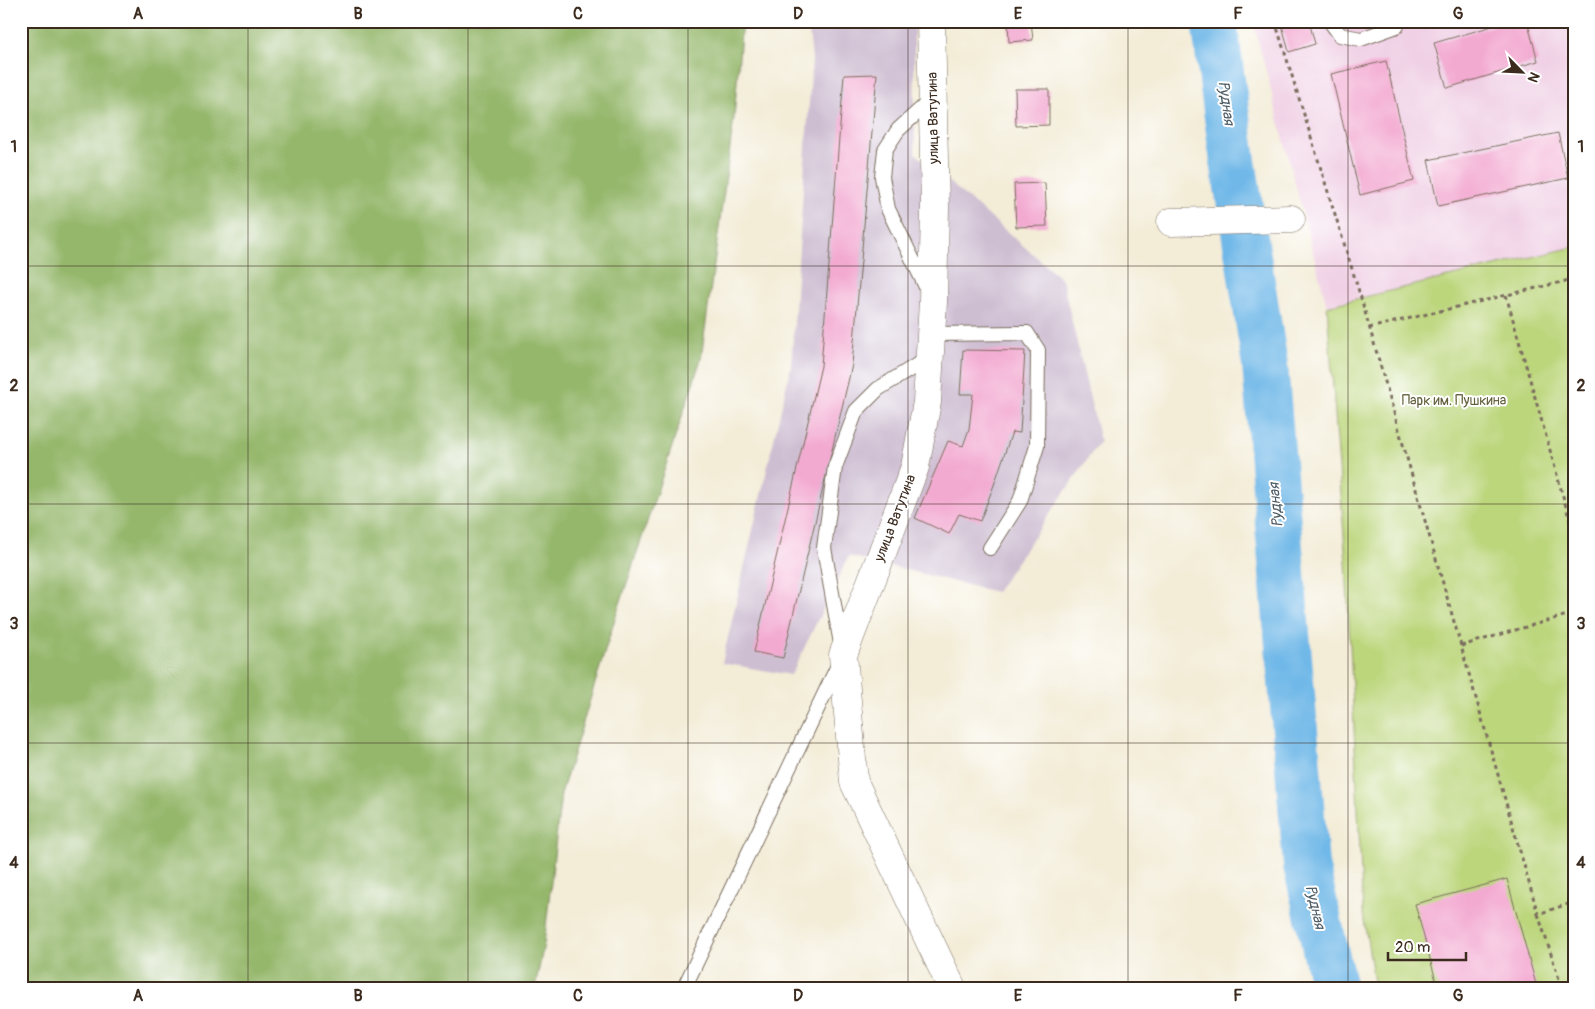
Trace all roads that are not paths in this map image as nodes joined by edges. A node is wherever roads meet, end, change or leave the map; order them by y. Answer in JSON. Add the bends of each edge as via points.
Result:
{"nodes":[{"id":1,"x":931,"y":21,"type":"edge"},
{"id":2,"x":1330,"y":21,"type":"edge"},
{"id":3,"x":1397,"y":26,"type":"dead end"},
{"id":4,"x":933,"y":98,"type":"junction"},
{"id":5,"x":1291,"y":219,"type":"dead end"},
{"id":6,"x":1171,"y":222,"type":"dead end"},
{"id":7,"x":933,"y":302,"type":"junction"},
{"id":8,"x":930,"y":346,"type":"junction"},
{"id":9,"x":990,"y":548,"type":"dead end"},
{"id":10,"x":843,"y":655,"type":"junction"},
{"id":11,"x":684,"y":988,"type":"edge"},
{"id":12,"x":952,"y":988,"type":"edge"}],
"edges":[{"from":1,"to":4,"type":"street","name":"улица Ватутина"},
{"from":2,"to":3,"type":"lane","via":[[1340,36],[1360,39]]},
{"from":4,"to":7,"type":"street","name":"улица Ватутина"},
{"from":4,"to":7,"type":"lane","via":[[898,130],[889,143],[885,150],[882,177],[888,209]]},
{"from":5,"to":6,"type":"street"},
{"from":7,"to":8,"type":"street","name":"улица Ватутина"},
{"from":8,"to":9,"type":"lane","via":[[1027,333],[1038,350],[1037,446],[1020,501]]},
{"from":8,"to":10,"type":"street","name":"улица Ватутина","via":[[927,402],[915,467]]},
{"from":8,"to":10,"type":"lane","via":[[856,411],[835,467],[824,548]]},
{"from":10,"to":11,"type":"lane"},
{"from":10,"to":12,"type":"street","name":"улица Ватутина","via":[[854,782]]}]}
